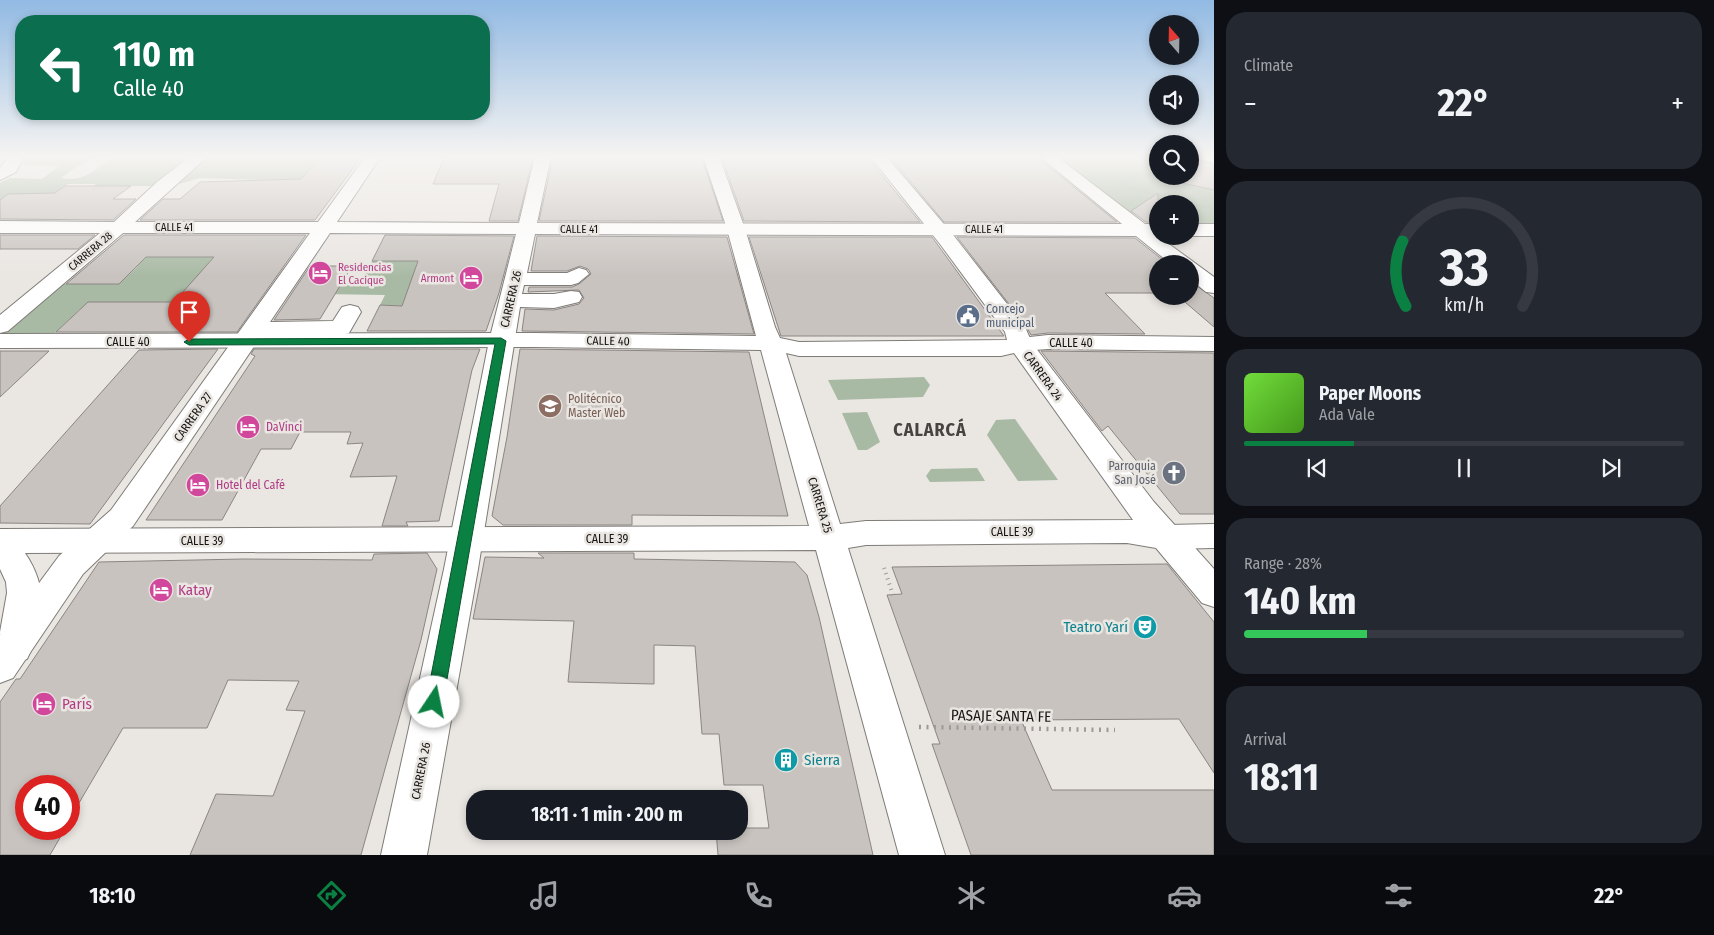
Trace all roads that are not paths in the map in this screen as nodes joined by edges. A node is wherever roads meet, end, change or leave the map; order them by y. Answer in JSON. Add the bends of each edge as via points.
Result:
{"nodes":[{"id":1,"x":152,"y":196,"type":"edge"},
{"id":2,"x":346,"y":196,"type":"edge"},
{"id":3,"x":534,"y":196,"type":"edge"},
{"id":4,"x":725,"y":196,"type":"edge"},
{"id":5,"x":910,"y":196,"type":"edge"},
{"id":6,"x":1096,"y":196,"type":"edge"},
{"id":7,"x":166,"y":209,"type":"dead end"},
{"id":8,"x":0,"y":226,"type":"edge"},
{"id":9,"x":119,"y":227,"type":"junction"},
{"id":10,"x":145,"y":227,"type":"junction"},
{"id":11,"x":324,"y":227,"type":"junction"},
{"id":12,"x":527,"y":228,"type":"junction"},
{"id":13,"x":736,"y":229,"type":"junction"},
{"id":14,"x":937,"y":229,"type":"junction"},
{"id":15,"x":1139,"y":230,"type":"junction"},
{"id":16,"x":1149,"y":230,"type":"edge"},
{"id":17,"x":1199,"y":230,"type":"edge"},
{"id":18,"x":1214,"y":230,"type":"edge"},
{"id":19,"x":1172,"y":255,"type":"edge"},
{"id":20,"x":579,"y":274,"type":"dead end"},
{"id":21,"x":1199,"y":276,"type":"edge"},
{"id":22,"x":1214,"y":287,"type":"edge"},
{"id":23,"x":513,"y":289,"type":"junction"},
{"id":24,"x":571,"y":297,"type":"dead end"},
{"id":25,"x":350,"y":312,"type":"dead end"},
{"id":26,"x":0,"y":326,"type":"edge"},
{"id":27,"x":250,"y":335,"type":"junction"},
{"id":28,"x":0,"y":341,"type":"edge"},
{"id":29,"x":501,"y":341,"type":"junction"},
{"id":30,"x":771,"y":343,"type":"junction"},
{"id":31,"x":1206,"y":343,"type":"edge"},
{"id":32,"x":1020,"y":344,"type":"junction"},
{"id":33,"x":1214,"y":536,"type":"edge"},
{"id":34,"x":1167,"y":537,"type":"junction"},
{"id":35,"x":830,"y":538,"type":"junction"},
{"id":36,"x":466,"y":539,"type":"junction"},
{"id":37,"x":97,"y":540,"type":"junction"},
{"id":38,"x":0,"y":542,"type":"edge"},
{"id":39,"x":0,"y":546,"type":"edge"},
{"id":40,"x":1214,"y":593,"type":"edge"},
{"id":41,"x":7,"y":656,"type":"edge"},
{"id":42,"x":404,"y":855,"type":"edge"},
{"id":43,"x":922,"y":855,"type":"edge"}],
"edges":[{"from":1,"to":9,"type":"street","name":"CARRERA 28"},
{"from":2,"to":11,"type":"street","name":"CARRERA 27"},
{"from":3,"to":12,"type":"street","name":"CARRERA 26"},
{"from":4,"to":13,"type":"street","name":"CARRERA 25"},
{"from":5,"to":14,"type":"street","name":"CARRERA 24"},
{"from":6,"to":15,"type":"street"},
{"from":7,"to":10,"type":"street"},
{"from":8,"to":9,"type":"street","name":"CALLE 41"},
{"from":9,"to":10,"type":"street","name":"CALLE 41"},
{"from":9,"to":26,"type":"street","name":"CARRERA 28"},
{"from":10,"to":11,"type":"street","name":"CALLE 41"},
{"from":11,"to":12,"type":"street","name":"CALLE 41"},
{"from":11,"to":27,"type":"street","name":"CARRERA 27"},
{"from":12,"to":13,"type":"street","name":"CALLE 41"},
{"from":12,"to":23,"type":"street","name":"CARRERA 26"},
{"from":13,"to":14,"type":"street","name":"CALLE 41"},
{"from":13,"to":30,"type":"street","name":"CARRERA 25","via":[[763,328]]},
{"from":14,"to":15,"type":"street","name":"CALLE 41"},
{"from":14,"to":32,"type":"street","name":"CARRERA 24","via":[[1017,332]]},
{"from":15,"to":16,"type":"street","name":"CALLE 41"},
{"from":15,"to":19,"type":"street"},
{"from":17,"to":18,"type":"street"},
{"from":20,"to":23,"type":"street","via":[[571,279]]},
{"from":21,"to":22,"type":"street"},
{"from":23,"to":24,"type":"street","via":[[554,300]]},
{"from":23,"to":29,"type":"street","name":"CARRERA 26"},
{"from":25,"to":27,"type":"street","via":[[341,328]]},
{"from":27,"to":28,"type":"street","name":"CALLE 40"},
{"from":27,"to":29,"type":"street","name":"CALLE 40"},
{"from":27,"to":37,"type":"street","name":"CARRERA 27","via":[[122,518]]},
{"from":29,"to":30,"type":"street","name":"CALLE 40"},
{"from":29,"to":36,"type":"street","name":"CARRERA 26"},
{"from":30,"to":32,"type":"street","name":"CALLE 40","via":[[799,349],[1001,349]]},
{"from":30,"to":35,"type":"street","name":"CARRERA 25"},
{"from":31,"to":32,"type":"street","name":"CALLE 40"},
{"from":32,"to":34,"type":"street","name":"CARRERA 24","via":[[1143,510]]},
{"from":33,"to":34,"type":"street","name":"CALLE 39"},
{"from":34,"to":35,"type":"street","name":"CALLE 39","via":[[1117,531],[866,533]]},
{"from":34,"to":40,"type":"street","name":"CARRERA 24"},
{"from":35,"to":36,"type":"street","name":"CALLE 39"},
{"from":35,"to":43,"type":"street","name":"CARRERA 25"},
{"from":36,"to":37,"type":"street","name":"CALLE 39"},
{"from":36,"to":42,"type":"street","name":"CARRERA 26"},
{"from":37,"to":38,"type":"street","name":"CALLE 39"},
{"from":37,"to":41,"type":"street","name":"CARRERA 27","via":[[71,565]]},
{"from":39,"to":41,"type":"street","via":[[18,568],[26,595],[24,613]]}]}
